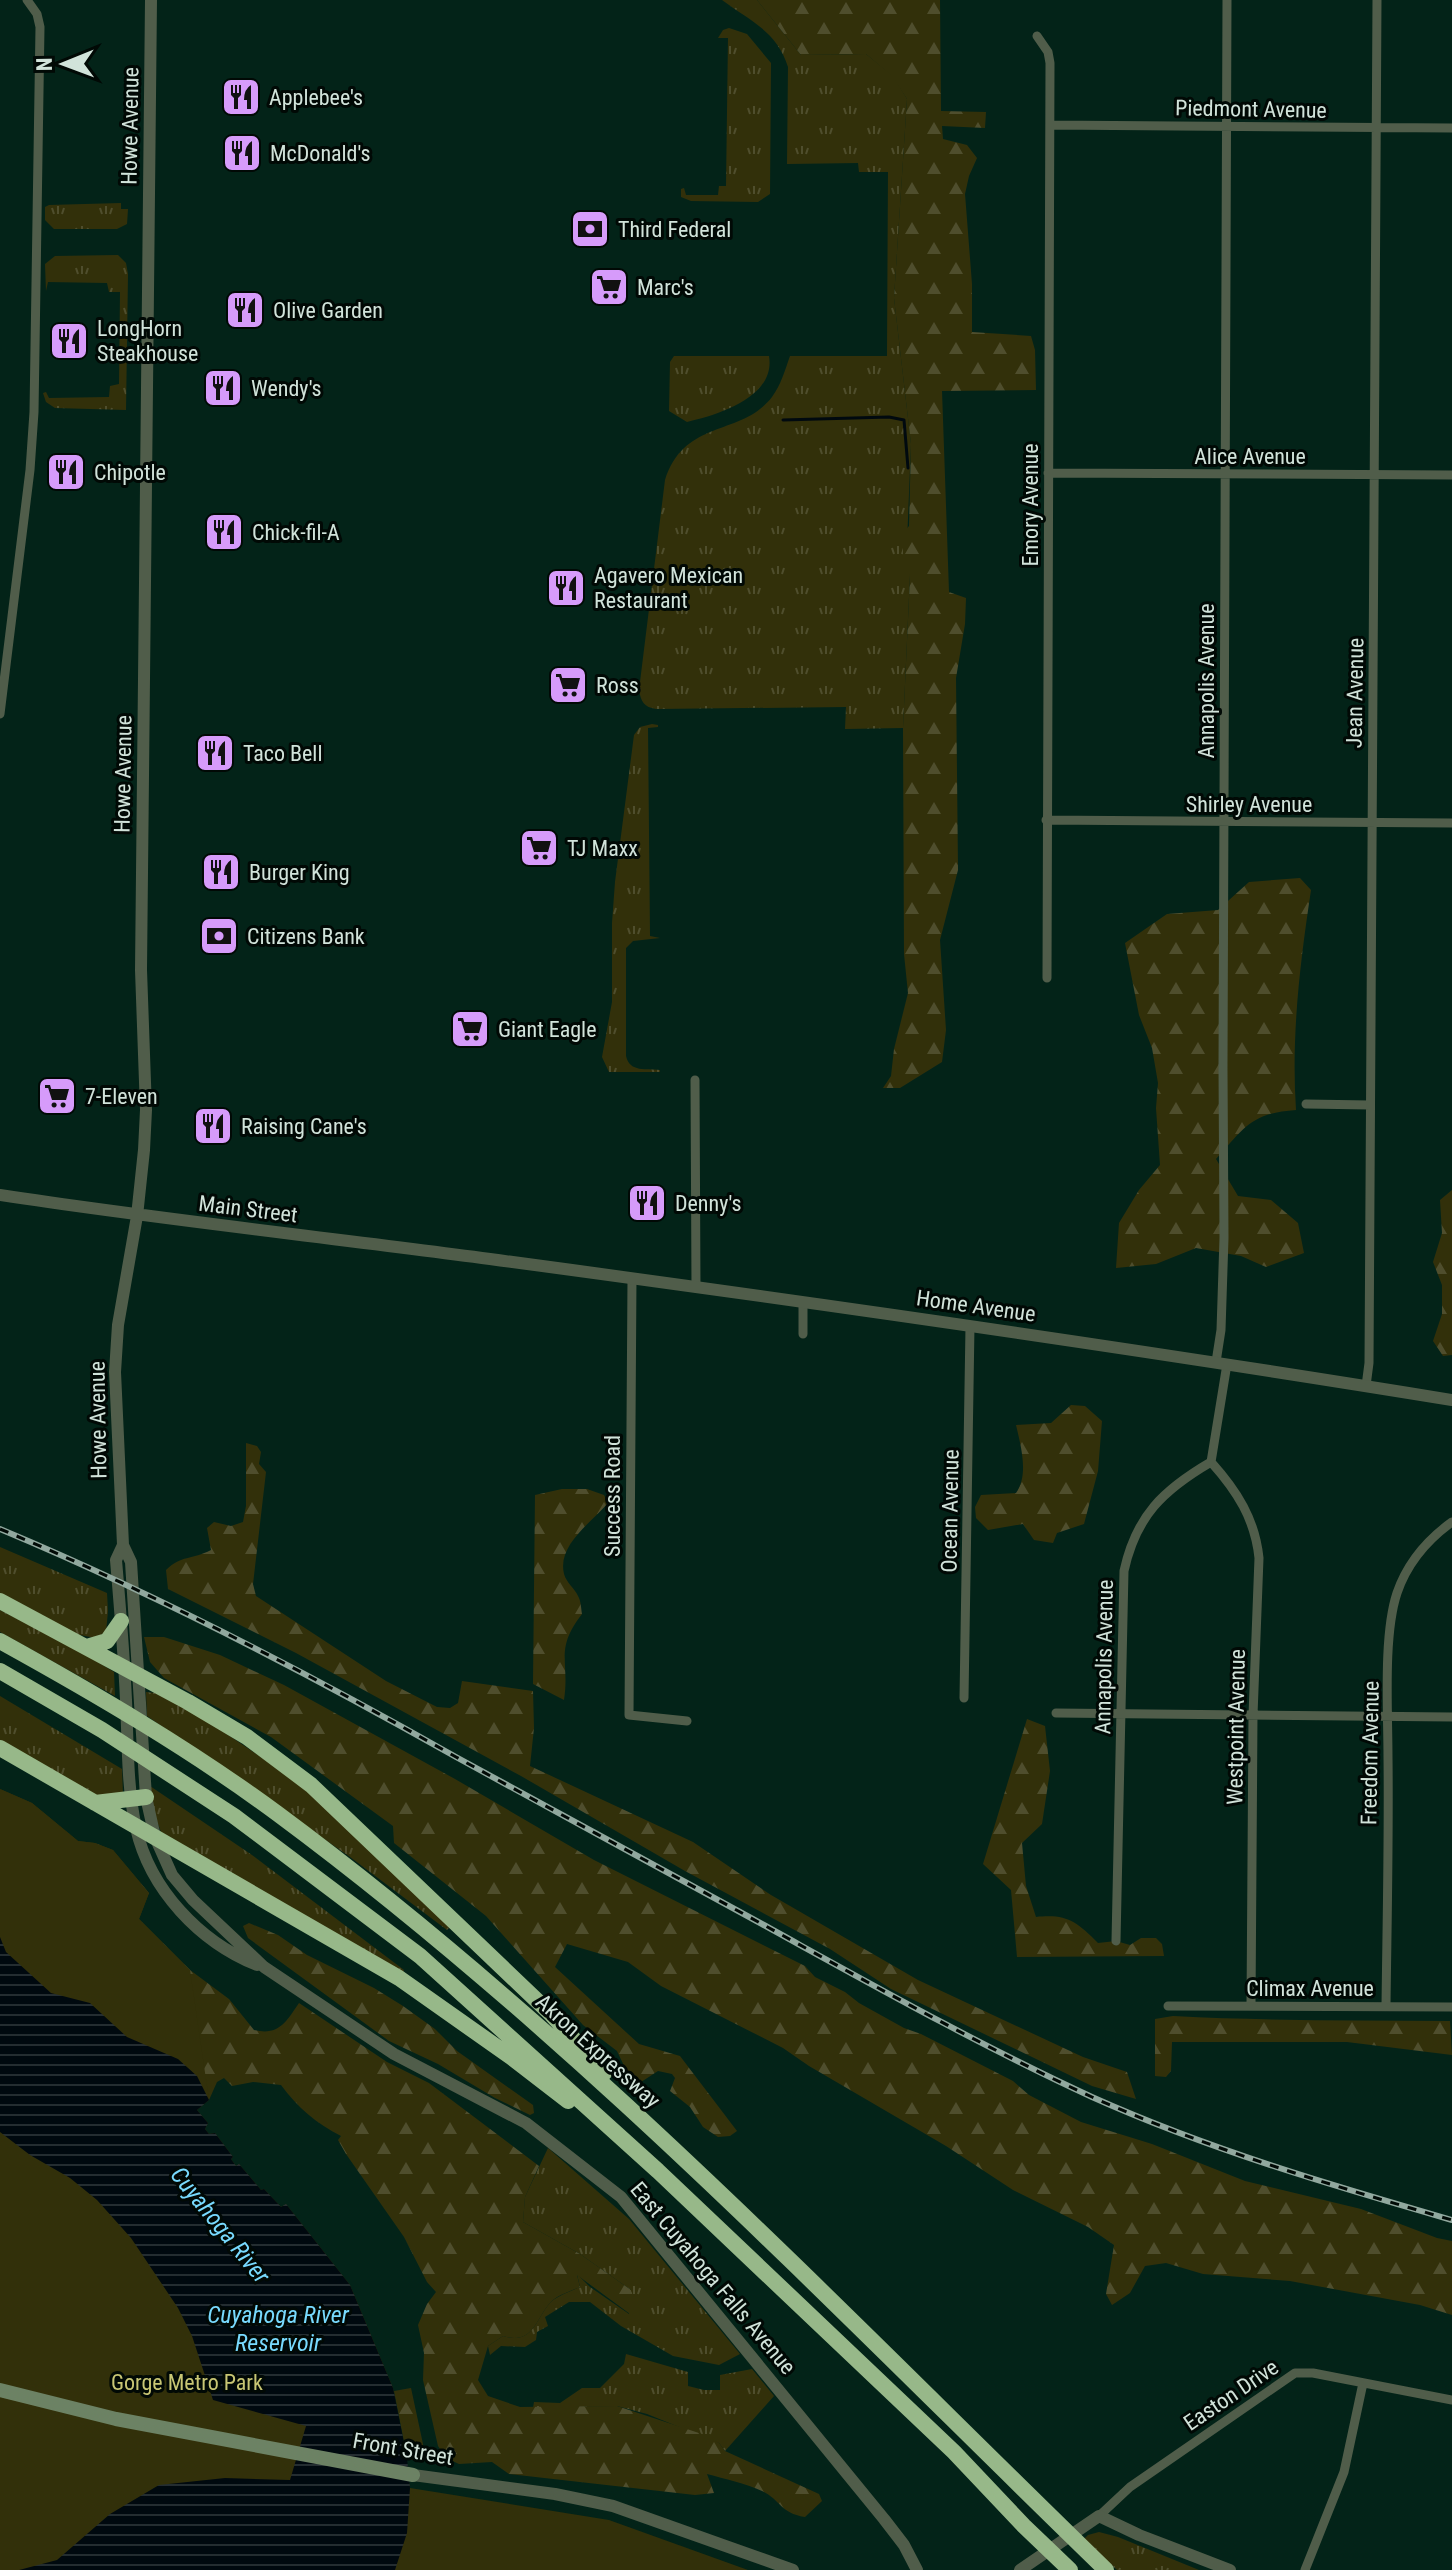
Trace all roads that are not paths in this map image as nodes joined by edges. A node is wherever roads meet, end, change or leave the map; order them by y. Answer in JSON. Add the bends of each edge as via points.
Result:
{"nodes":[{"id":1,"x":27,"y":0,"type":"edge"},
{"id":2,"x":151,"y":0,"type":"edge"},
{"id":3,"x":1227,"y":0,"type":"edge"},
{"id":4,"x":1377,"y":0,"type":"edge"},
{"id":5,"x":1037,"y":36,"type":"dead end"},
{"id":6,"x":1050,"y":125,"type":"junction"},
{"id":7,"x":1228,"y":126,"type":"junction"},
{"id":8,"x":1376,"y":128,"type":"junction"},
{"id":9,"x":1452,"y":128,"type":"edge"},
{"id":10,"x":1048,"y":473,"type":"junction"},
{"id":11,"x":1225,"y":473,"type":"junction"},
{"id":12,"x":1374,"y":475,"type":"junction"},
{"id":13,"x":1452,"y":475,"type":"edge"},
{"id":14,"x":0,"y":714,"type":"edge"},
{"id":15,"x":1046,"y":820,"type":"junction"},
{"id":16,"x":1224,"y":822,"type":"junction"},
{"id":17,"x":1372,"y":823,"type":"junction"},
{"id":18,"x":1452,"y":823,"type":"edge"},
{"id":19,"x":1047,"y":978,"type":"dead end"},
{"id":20,"x":695,"y":1080,"type":"dead end"},
{"id":21,"x":1306,"y":1104,"type":"dead end"},
{"id":22,"x":1370,"y":1105,"type":"junction"},
{"id":23,"x":0,"y":1195,"type":"edge"},
{"id":24,"x":137,"y":1216,"type":"junction"},
{"id":25,"x":493,"y":1259,"type":"joint"},
{"id":26,"x":632,"y":1278,"type":"junction"},
{"id":27,"x":696,"y":1287,"type":"junction"},
{"id":28,"x":803,"y":1302,"type":"junction"},
{"id":29,"x":970,"y":1326,"type":"junction"},
{"id":30,"x":803,"y":1334,"type":"dead end"},
{"id":31,"x":1222,"y":1363,"type":"junction"},
{"id":32,"x":1366,"y":1386,"type":"junction"},
{"id":33,"x":1452,"y":1400,"type":"edge"},
{"id":34,"x":1211,"y":1462,"type":"junction"},
{"id":35,"x":1452,"y":1522,"type":"edge"},
{"id":36,"x":123,"y":1545,"type":"junction"},
{"id":37,"x":0,"y":1601,"type":"edge"},
{"id":38,"x":121,"y":1621,"type":"junction"},
{"id":39,"x":0,"y":1641,"type":"edge"},
{"id":40,"x":87,"y":1647,"type":"junction"},
{"id":41,"x":0,"y":1671,"type":"edge"},
{"id":42,"x":132,"y":1672,"type":"junction"},
{"id":43,"x":964,"y":1698,"type":"dead end"},
{"id":44,"x":1056,"y":1713,"type":"dead end"},
{"id":45,"x":1119,"y":1714,"type":"junction"},
{"id":46,"x":1253,"y":1715,"type":"junction"},
{"id":47,"x":1387,"y":1717,"type":"junction"},
{"id":48,"x":1452,"y":1717,"type":"edge"},
{"id":49,"x":687,"y":1721,"type":"dead end"},
{"id":50,"x":0,"y":1748,"type":"edge"},
{"id":51,"x":138,"y":1798,"type":"junction"},
{"id":52,"x":94,"y":1803,"type":"junction"},
{"id":53,"x":148,"y":1831,"type":"junction"},
{"id":54,"x":1116,"y":1941,"type":"dead end"},
{"id":55,"x":264,"y":1967,"type":"junction"},
{"id":56,"x":1168,"y":2006,"type":"dead end"},
{"id":57,"x":1251,"y":2006,"type":"junction"},
{"id":58,"x":1386,"y":2006,"type":"junction"},
{"id":59,"x":1452,"y":2007,"type":"edge"},
{"id":60,"x":673,"y":2149,"type":"junction"},
{"id":61,"x":658,"y":2171,"type":"junction"},
{"id":62,"x":1363,"y":2383,"type":"junction"},
{"id":63,"x":0,"y":2390,"type":"edge"},
{"id":64,"x":1452,"y":2400,"type":"edge"},
{"id":65,"x":413,"y":2475,"type":"joint"},
{"id":66,"x":1099,"y":2516,"type":"junction"},
{"id":67,"x":1100,"y":2564,"type":"edge"},
{"id":68,"x":912,"y":2566,"type":"edge"},
{"id":69,"x":793,"y":2570,"type":"edge"},
{"id":70,"x":1020,"y":2570,"type":"edge"},
{"id":71,"x":1070,"y":2570,"type":"edge"},
{"id":72,"x":1230,"y":2570,"type":"edge"},
{"id":73,"x":1305,"y":2570,"type":"edge"}],
"edges":[{"from":1,"to":14,"type":"street","via":[[40,27],[37,351],[30,470]]},
{"from":2,"to":24,"type":"street","name":"Howe Avenue","via":[[141,970],[146,1110]]},
{"from":3,"to":7,"type":"street","name":"Annapolis Avenue"},
{"from":4,"to":8,"type":"street","name":"Jean Avenue"},
{"from":5,"to":6,"type":"street","name":"Emory Avenue","via":[[1050,63]]},
{"from":6,"to":7,"type":"street","name":"Piedmont Avenue"},
{"from":6,"to":10,"type":"street","name":"Emory Avenue"},
{"from":7,"to":8,"type":"street","name":"Piedmont Avenue"},
{"from":7,"to":11,"type":"street","name":"Annapolis Avenue"},
{"from":8,"to":9,"type":"street","name":"Piedmont Avenue"},
{"from":8,"to":12,"type":"street","name":"Jean Avenue"},
{"from":10,"to":11,"type":"street","name":"Alice Avenue"},
{"from":10,"to":15,"type":"street","name":"Emory Avenue"},
{"from":11,"to":12,"type":"street","name":"Alice Avenue"},
{"from":11,"to":16,"type":"street","name":"Annapolis Avenue"},
{"from":12,"to":13,"type":"street","name":"Alice Avenue"},
{"from":12,"to":17,"type":"street","name":"Jean Avenue"},
{"from":15,"to":16,"type":"street","name":"Shirley Avenue"},
{"from":15,"to":19,"type":"street","name":"Emory Avenue"},
{"from":16,"to":17,"type":"street","name":"Shirley Avenue"},
{"from":16,"to":31,"type":"street","name":"Annapolis Avenue"},
{"from":17,"to":18,"type":"street","name":"Shirley Avenue"},
{"from":17,"to":22,"type":"street","name":"Jean Avenue"},
{"from":20,"to":27,"type":"street"},
{"from":21,"to":22,"type":"street"},
{"from":22,"to":32,"type":"street","name":"Jean Avenue"},
{"from":23,"to":24,"type":"street","name":"Main Street"},
{"from":24,"to":25,"type":"street","name":"Main Street"},
{"from":24,"to":36,"type":"street","name":"Howe Avenue","via":[[115,1372]]},
{"from":25,"to":26,"type":"street","name":"Home Avenue"},
{"from":26,"to":27,"type":"street","name":"Home Avenue"},
{"from":26,"to":49,"type":"street","name":"Success Road","via":[[629,1715]]},
{"from":27,"to":28,"type":"street","name":"Home Avenue"},
{"from":28,"to":29,"type":"street","name":"Home Avenue"},
{"from":28,"to":30,"type":"street"},
{"from":29,"to":31,"type":"street","name":"Home Avenue"},
{"from":29,"to":43,"type":"street","name":"Ocean Avenue"},
{"from":31,"to":32,"type":"street","name":"Home Avenue"},
{"from":31,"to":34,"type":"street","name":"Annapolis Avenue"},
{"from":32,"to":33,"type":"street","name":"Home Avenue"},
{"from":34,"to":45,"type":"street","name":"Annapolis Avenue","via":[[1156,1502],[1131,1542],[1121,1589]]},
{"from":34,"to":46,"type":"street","name":"Westpoint Avenue","via":[[1241,1499],[1258,1545]]},
{"from":35,"to":47,"type":"street","name":"Freedom Avenue","via":[[1418,1554],[1396,1596]]},
{"from":36,"to":38,"type":"street","name":"Howe Avenue","via":[[116,1560]]},
{"from":36,"to":42,"type":"street","name":"Howe Avenue","via":[[131,1562]]},
{"from":37,"to":40,"type":"highway"},
{"from":38,"to":40,"type":"highway","via":[[107,1641]]},
{"from":38,"to":42,"type":"street","name":"Howe Avenue"},
{"from":39,"to":60,"type":"highway","name":"Akron Expressway","via":[[98,1695],[276,1813],[542,2028]]},
{"from":40,"to":42,"type":"highway"},
{"from":41,"to":61,"type":"highway","via":[[234,1816],[420,1956]]},
{"from":42,"to":51,"type":"street","name":"Howe Avenue"},
{"from":42,"to":60,"type":"highway","via":[[247,1737],[334,1805],[551,2014]]},
{"from":44,"to":45,"type":"street"},
{"from":45,"to":46,"type":"street"},
{"from":45,"to":54,"type":"street","name":"Annapolis Avenue"},
{"from":46,"to":47,"type":"street"},
{"from":46,"to":57,"type":"street","name":"Westpoint Avenue"},
{"from":47,"to":48,"type":"street"},
{"from":47,"to":58,"type":"street","name":"Freedom Avenue"},
{"from":50,"to":52,"type":"highway"},
{"from":51,"to":52,"type":"highway"},
{"from":51,"to":53,"type":"street","name":"Howe Avenue"},
{"from":52,"to":53,"type":"highway"},
{"from":53,"to":55,"type":"street","name":"East Cuyahoga Falls Avenue","via":[[193,1900]]},
{"from":53,"to":55,"type":"street","name":"East Cuyahoga Falls Avenue","via":[[152,1869],[182,1913],[208,1938]]},
{"from":53,"to":61,"type":"highway","via":[[399,1978]]},
{"from":55,"to":68,"type":"street","name":"East Cuyahoga Falls Avenue","via":[[394,2054],[526,2123],[621,2197],[889,2526]]},
{"from":56,"to":57,"type":"street","name":"Climax Avenue"},
{"from":57,"to":58,"type":"street","name":"Climax Avenue"},
{"from":58,"to":59,"type":"street","name":"Climax Avenue"},
{"from":60,"to":67,"type":"highway","name":"Akron Expressway"},
{"from":61,"to":71,"type":"highway","via":[[954,2452]]},
{"from":62,"to":64,"type":"street","name":"Easton Drive"},
{"from":62,"to":66,"type":"street","name":"Easton Drive","via":[[1313,2373],[1287,2377],[1130,2487]]},
{"from":62,"to":73,"type":"street","via":[[1344,2472]]},
{"from":63,"to":65,"type":"main road","name":"Front Street","via":[[116,2419]]},
{"from":65,"to":69,"type":"street","name":"Front Street","via":[[613,2506]]},
{"from":66,"to":70,"type":"street"},
{"from":66,"to":72,"type":"street"}]}
